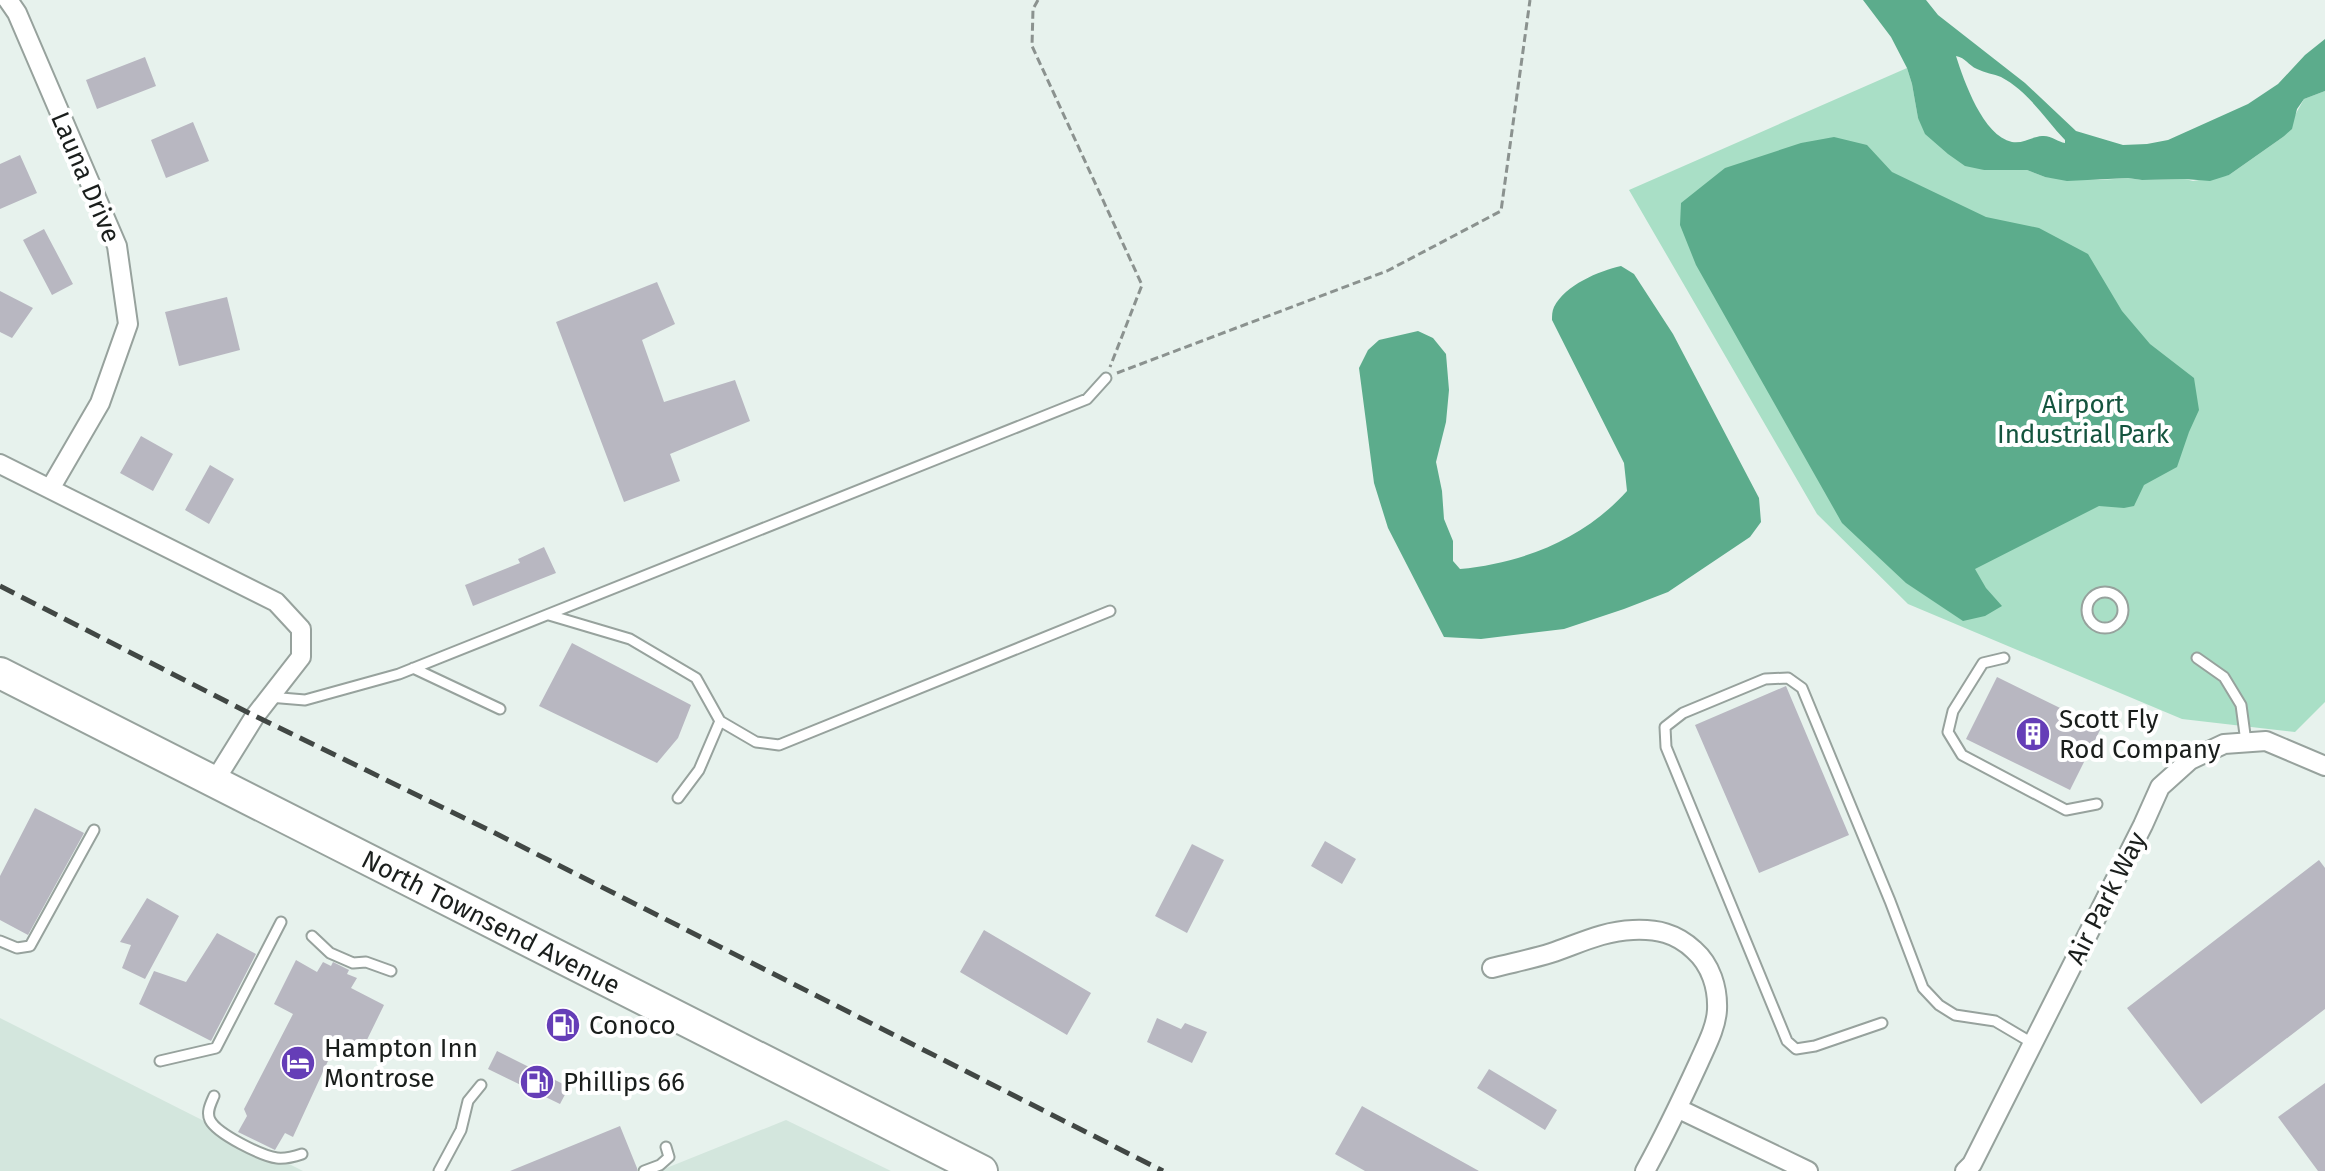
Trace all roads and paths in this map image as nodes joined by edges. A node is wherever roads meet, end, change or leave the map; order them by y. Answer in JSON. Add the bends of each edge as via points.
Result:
{"nodes":[{"id":1,"x":8,"y":0,"type":"edge"},
{"id":2,"x":1038,"y":0,"type":"edge"},
{"id":3,"x":1530,"y":0,"type":"edge"},
{"id":4,"x":1106,"y":378,"type":"junction"},
{"id":5,"x":0,"y":464,"type":"edge"},
{"id":6,"x":50,"y":489,"type":"junction"},
{"id":7,"x":1110,"y":611,"type":"dead end"},
{"id":8,"x":548,"y":615,"type":"junction"},
{"id":9,"x":2120,"y":622,"type":"joint"},
{"id":10,"x":2004,"y":658,"type":"dead end"},
{"id":11,"x":2197,"y":658,"type":"dead end"},
{"id":12,"x":413,"y":668,"type":"junction"},
{"id":13,"x":0,"y":673,"type":"edge"},
{"id":14,"x":269,"y":697,"type":"junction"},
{"id":15,"x":500,"y":709,"type":"dead end"},
{"id":16,"x":720,"y":721,"type":"junction"},
{"id":17,"x":2246,"y":742,"type":"junction"},
{"id":18,"x":2325,"y":766,"type":"edge"},
{"id":19,"x":214,"y":782,"type":"junction"},
{"id":20,"x":678,"y":798,"type":"dead end"},
{"id":21,"x":2097,"y":804,"type":"dead end"},
{"id":22,"x":94,"y":830,"type":"dead end"},
{"id":23,"x":281,"y":922,"type":"dead end"},
{"id":24,"x":312,"y":936,"type":"dead end"},
{"id":25,"x":0,"y":941,"type":"edge"},
{"id":26,"x":1492,"y":968,"type":"dead end"},
{"id":27,"x":391,"y":971,"type":"dead end"},
{"id":28,"x":1882,"y":1023,"type":"dead end"},
{"id":29,"x":2034,"y":1044,"type":"junction"},
{"id":30,"x":160,"y":1061,"type":"dead end"},
{"id":31,"x":481,"y":1085,"type":"dead end"},
{"id":32,"x":214,"y":1096,"type":"dead end"},
{"id":33,"x":1679,"y":1109,"type":"junction"},
{"id":34,"x":666,"y":1147,"type":"dead end"},
{"id":35,"x":302,"y":1154,"type":"dead end"},
{"id":36,"x":439,"y":1171,"type":"edge"},
{"id":37,"x":644,"y":1171,"type":"edge"},
{"id":38,"x":982,"y":1171,"type":"edge"},
{"id":39,"x":1645,"y":1171,"type":"edge"},
{"id":40,"x":1808,"y":1171,"type":"edge"},
{"id":41,"x":1965,"y":1171,"type":"edge"}],
"edges":[{"from":1,"to":6,"type":"street","name":"Launa Drive","via":[[117,246],[128,324],[100,403]]},
{"from":2,"to":4,"type":"path","via":[[1032,46],[1142,285]]},
{"from":3,"to":4,"type":"path","via":[[1501,211],[1387,271]]},
{"from":4,"to":8,"type":"lane","via":[[1087,399]]},
{"from":5,"to":6,"type":"street"},
{"from":6,"to":14,"type":"street","via":[[276,602],[301,629],[301,657]]},
{"from":7,"to":16,"type":"lane","via":[[779,745],[756,742]]},
{"from":8,"to":12,"type":"lane"},
{"from":8,"to":16,"type":"lane","via":[[630,639],[696,678]]},
{"from":9,"to":9,"type":"lane","via":[[2121,600],[2112,593],[2100,592],[2090,599],[2090,621],[2099,628]]},
{"from":10,"to":21,"type":"lane","via":[[1983,663],[1953,711],[1948,732],[1962,755],[2066,810]]},
{"from":11,"to":17,"type":"lane","via":[[2224,677],[2241,705]]},
{"from":12,"to":14,"type":"lane","via":[[305,700]]},
{"from":12,"to":15,"type":"lane"},
{"from":13,"to":19,"type":"highway","name":"North Townsend Avenue"},
{"from":14,"to":19,"type":"street"},
{"from":16,"to":20,"type":"lane","via":[[699,770]]},
{"from":17,"to":18,"type":"street","name":"Air Park Way","via":[[2266,741]]},
{"from":17,"to":29,"type":"street","name":"Air Park Way","via":[[2224,744],[2190,760],[2160,787]]},
{"from":19,"to":38,"type":"highway","name":"North Townsend Avenue"},
{"from":22,"to":25,"type":"lane","via":[[30,946],[17,948]]},
{"from":23,"to":30,"type":"lane","via":[[216,1048]]},
{"from":24,"to":27,"type":"lane","via":[[330,953]]},
{"from":26,"to":33,"type":"street","via":[[1609,932],[1651,930],[1686,942],[1711,971],[1717,1013]]},
{"from":28,"to":29,"type":"lane","via":[[1815,1046],[1796,1049],[1787,1041],[1666,747],[1665,727],[1683,713],[1765,679],[1788,678],[1802,688],[1923,988],[1955,1015],[1995,1021]]},
{"from":29,"to":41,"type":"street","name":"Air Park Way"},
{"from":31,"to":36,"type":"lane","via":[[468,1101],[461,1130]]},
{"from":32,"to":35,"type":"lane","via":[[210,1122],[240,1143],[273,1158]]},
{"from":33,"to":39,"type":"street"},
{"from":33,"to":40,"type":"street"},
{"from":34,"to":37,"type":"lane","via":[[669,1157]]}]}
